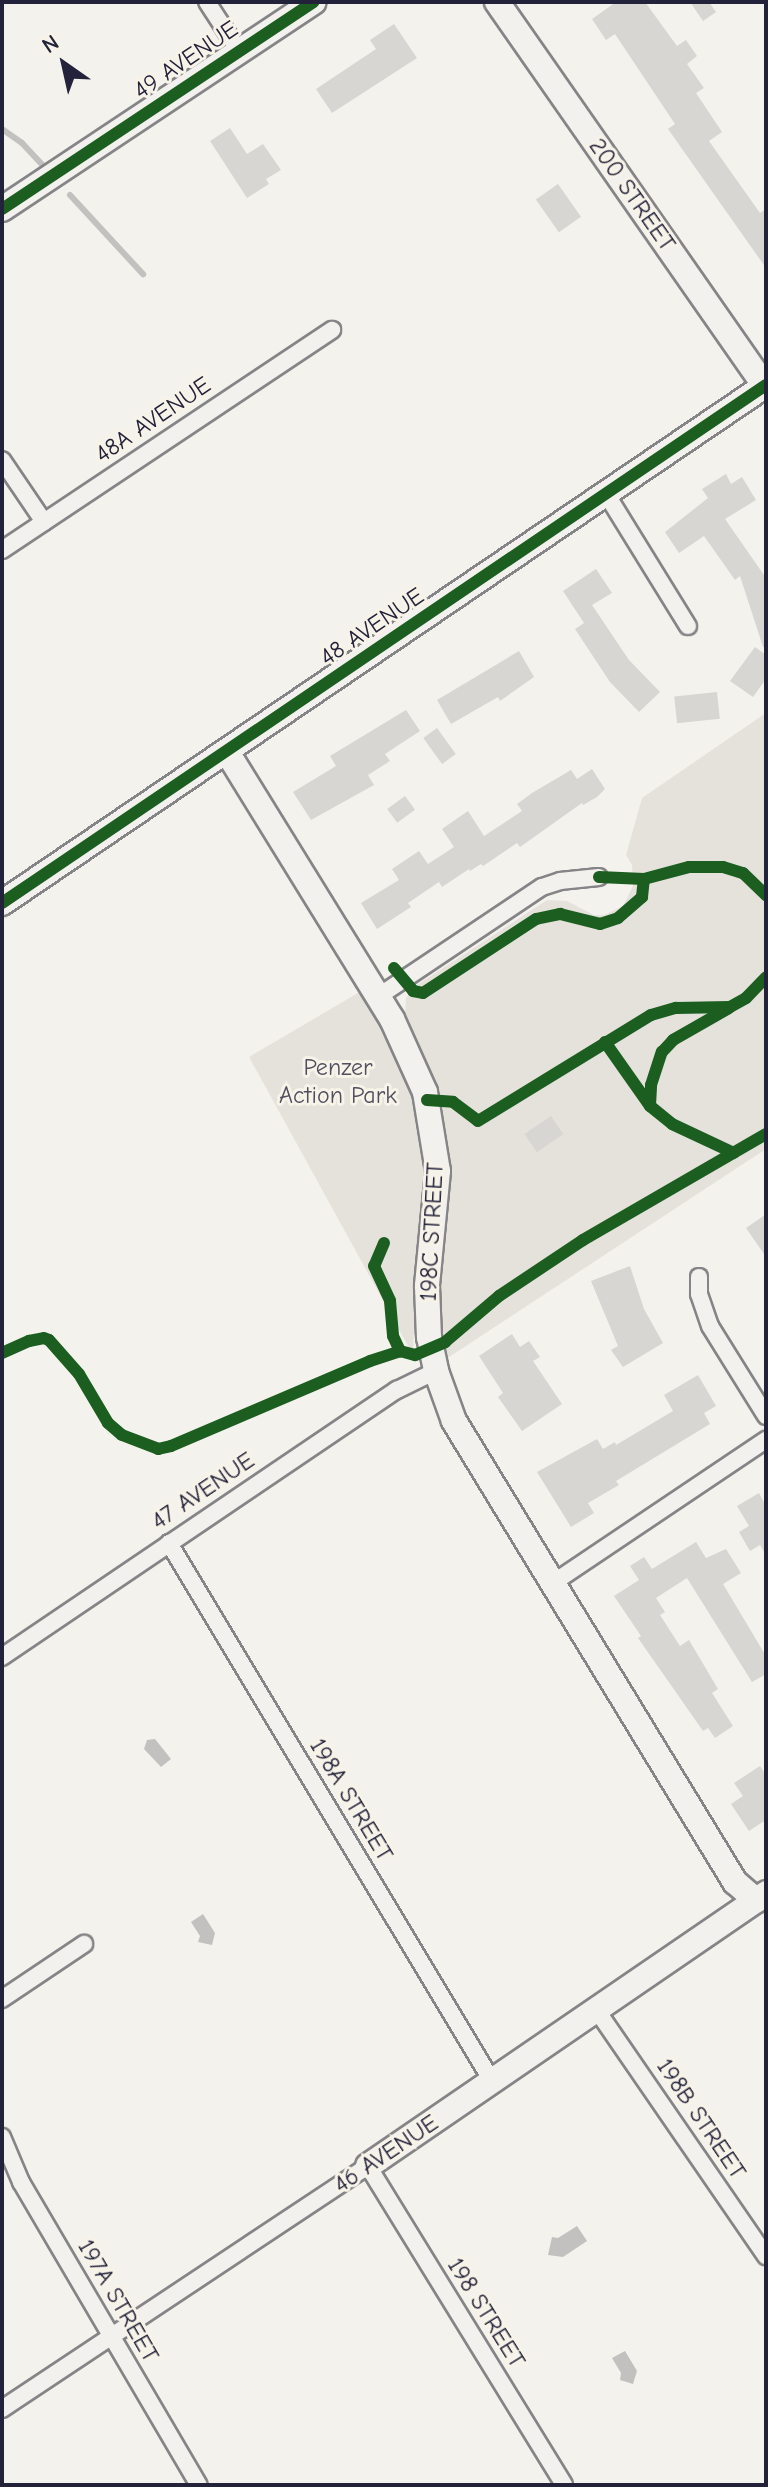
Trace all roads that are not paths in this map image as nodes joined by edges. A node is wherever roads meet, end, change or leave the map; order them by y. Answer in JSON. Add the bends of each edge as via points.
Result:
{"nodes":[{"id":1,"x":207,"y":2,"type":"edge"},
{"id":2,"x":314,"y":2,"type":"edge"},
{"id":3,"x":497,"y":2,"type":"edge"},
{"id":4,"x":239,"y":51,"type":"junction"},
{"id":5,"x":2,"y":209,"type":"edge"},
{"id":6,"x":332,"y":330,"type":"dead end"},
{"id":7,"x":765,"y":386,"type":"edge"},
{"id":8,"x":2,"y":460,"type":"edge"},
{"id":9,"x":607,"y":495,"type":"junction"},
{"id":10,"x":44,"y":522,"type":"junction"},
{"id":11,"x":2,"y":550,"type":"edge"},
{"id":12,"x":688,"y":626,"type":"dead end"},
{"id":13,"x":227,"y":752,"type":"junction"},
{"id":14,"x":599,"y":877,"type":"dead end"},
{"id":15,"x":2,"y":903,"type":"edge"},
{"id":16,"x":379,"y":996,"type":"junction"},
{"id":17,"x":699,"y":1277,"type":"dead end"},
{"id":18,"x":436,"y":1371,"type":"junction"},
{"id":19,"x":766,"y":1416,"type":"edge"},
{"id":20,"x":766,"y":1440,"type":"edge"},
{"id":21,"x":169,"y":1543,"type":"junction"},
{"id":22,"x":553,"y":1583,"type":"junction"},
{"id":23,"x":2,"y":1657,"type":"edge"},
{"id":24,"x":763,"y":1901,"type":"edge"},
{"id":25,"x":84,"y":1944,"type":"dead end"},
{"id":26,"x":2,"y":1999,"type":"edge"},
{"id":27,"x":596,"y":2009,"type":"junction"},
{"id":28,"x":492,"y":2081,"type":"junction"},
{"id":29,"x":2,"y":2137,"type":"edge"},
{"id":30,"x":368,"y":2166,"type":"junction"},
{"id":31,"x":766,"y":2256,"type":"edge"},
{"id":32,"x":115,"y":2337,"type":"junction"},
{"id":33,"x":2,"y":2409,"type":"edge"},
{"id":34,"x":199,"y":2485,"type":"edge"},
{"id":35,"x":564,"y":2485,"type":"edge"}],
"edges":[{"from":1,"to":4,"type":"street"},
{"from":2,"to":4,"type":"street","name":"49 AVENUE"},
{"from":3,"to":7,"type":"street","name":"200 STREET"},
{"from":4,"to":5,"type":"street","name":"49 AVENUE"},
{"from":6,"to":10,"type":"street","name":"48A AVENUE"},
{"from":7,"to":9,"type":"street","name":"48 AVENUE"},
{"from":8,"to":10,"type":"street"},
{"from":9,"to":12,"type":"street"},
{"from":9,"to":13,"type":"street","name":"48 AVENUE"},
{"from":10,"to":11,"type":"street","name":"48A AVENUE"},
{"from":13,"to":15,"type":"street","name":"48 AVENUE"},
{"from":13,"to":16,"type":"street","name":"198C STREET"},
{"from":14,"to":16,"type":"street","via":[[542,887]]},
{"from":16,"to":18,"type":"street","name":"198C STREET","via":[[413,1060],[435,1141],[437,1194],[426,1303]]},
{"from":17,"to":19,"type":"street","via":[[710,1326]]},
{"from":18,"to":21,"type":"street","name":"47 AVENUE","via":[[397,1390]]},
{"from":18,"to":22,"type":"street","name":"198C STREET","via":[[464,1439]]},
{"from":20,"to":22,"type":"street"},
{"from":21,"to":23,"type":"street","name":"47 AVENUE"},
{"from":21,"to":28,"type":"street","name":"198A STREET"},
{"from":22,"to":24,"type":"street","name":"198C STREET","via":[[735,1882]]},
{"from":24,"to":27,"type":"street","name":"46 AVENUE"},
{"from":25,"to":26,"type":"street"},
{"from":27,"to":28,"type":"street","name":"46 AVENUE"},
{"from":27,"to":31,"type":"street","name":"198B STREET"},
{"from":28,"to":30,"type":"street","name":"46 AVENUE"},
{"from":29,"to":32,"type":"street","name":"197A STREET","via":[[21,2182]]},
{"from":30,"to":32,"type":"street","name":"46 AVENUE"},
{"from":30,"to":35,"type":"street","name":"198 STREET"},
{"from":32,"to":33,"type":"street","name":"46 AVENUE"},
{"from":32,"to":34,"type":"street","name":"197A STREET"}]}
